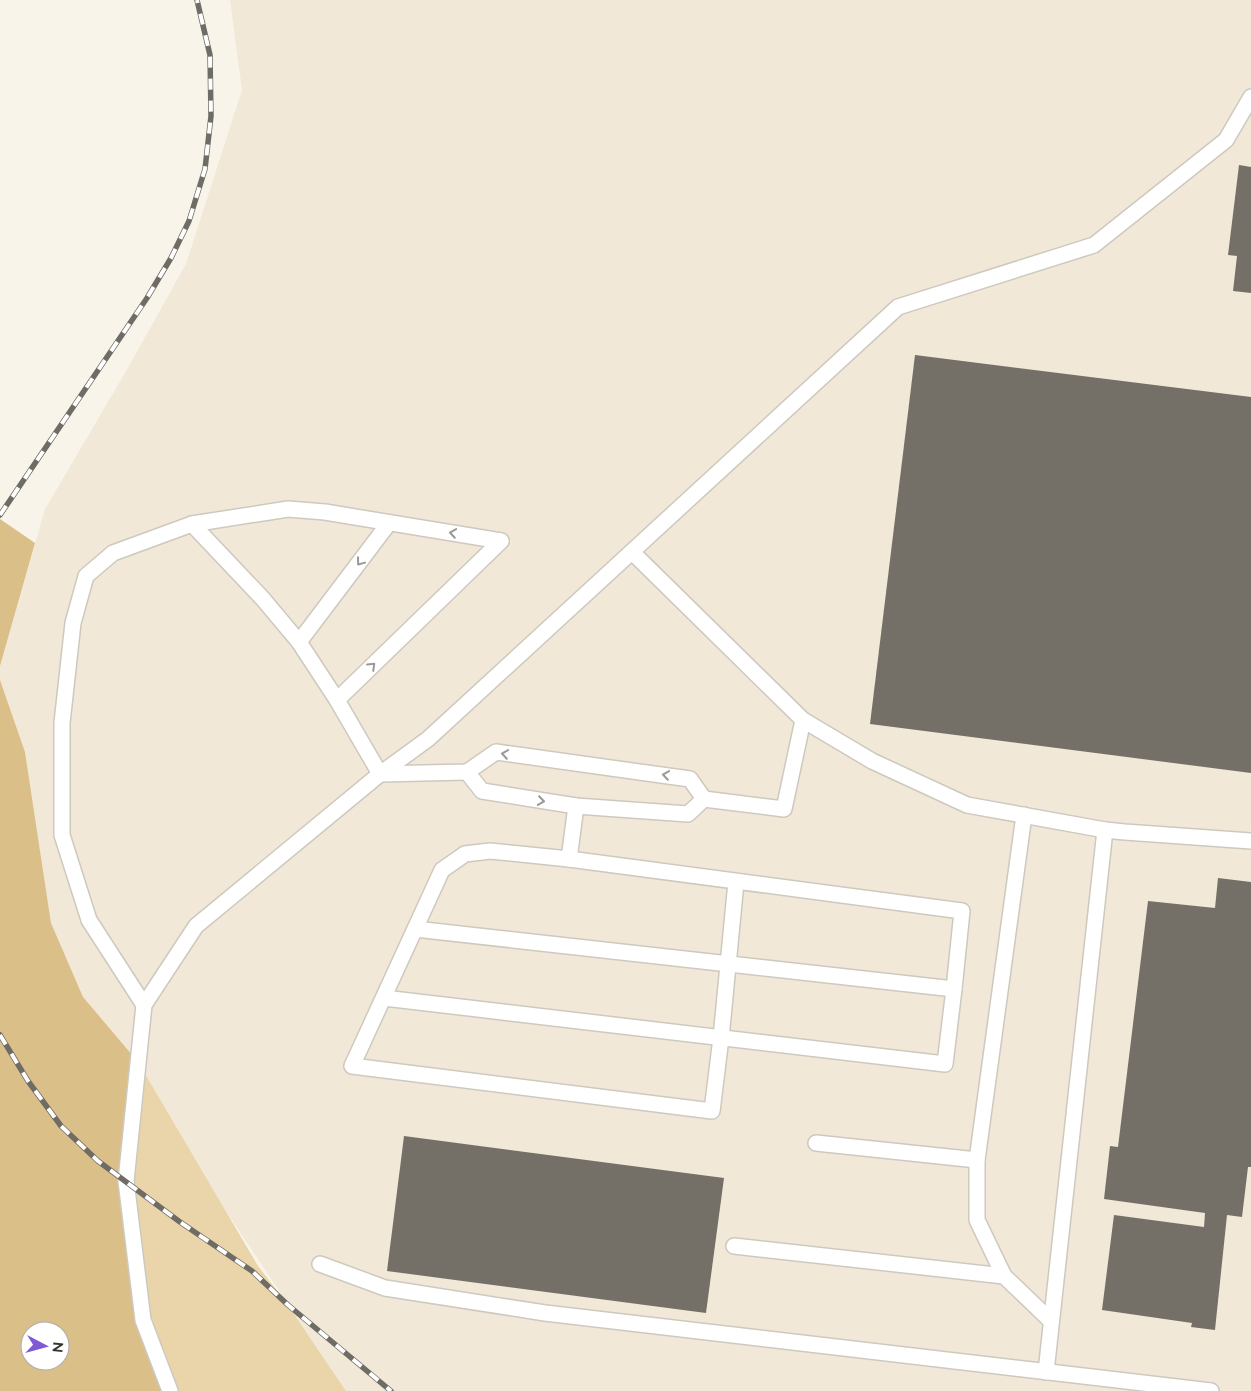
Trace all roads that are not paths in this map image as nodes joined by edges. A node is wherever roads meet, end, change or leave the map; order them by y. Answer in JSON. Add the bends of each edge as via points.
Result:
{"nodes":[{"id":1,"x":1251,"y":98,"type":"edge"},
{"id":2,"x":390,"y":523,"type":"junction"},
{"id":3,"x":192,"y":524,"type":"junction"},
{"id":4,"x":632,"y":552,"type":"junction"},
{"id":5,"x":299,"y":642,"type":"junction"},
{"id":6,"x":337,"y":700,"type":"junction"},
{"id":7,"x":803,"y":720,"type":"junction"},
{"id":8,"x":467,"y":772,"type":"junction"},
{"id":9,"x":380,"y":774,"type":"junction"},
{"id":10,"x":704,"y":799,"type":"junction"},
{"id":11,"x":576,"y":806,"type":"junction"},
{"id":12,"x":1024,"y":815,"type":"junction"},
{"id":13,"x":1105,"y":830,"type":"junction"},
{"id":14,"x":1251,"y":841,"type":"edge"},
{"id":15,"x":569,"y":859,"type":"junction"},
{"id":16,"x":736,"y":882,"type":"junction"},
{"id":17,"x":415,"y":930,"type":"junction"},
{"id":18,"x":728,"y":965,"type":"junction"},
{"id":19,"x":954,"y":989,"type":"junction"},
{"id":20,"x":384,"y":998,"type":"junction"},
{"id":21,"x":144,"y":1006,"type":"junction"},
{"id":22,"x":721,"y":1038,"type":"junction"},
{"id":23,"x":816,"y":1143,"type":"dead end"},
{"id":24,"x":977,"y":1160,"type":"junction"},
{"id":25,"x":734,"y":1246,"type":"dead end"},
{"id":26,"x":320,"y":1264,"type":"dead end"},
{"id":27,"x":1004,"y":1276,"type":"junction"},
{"id":28,"x":1051,"y":1321,"type":"junction"},
{"id":29,"x":1046,"y":1372,"type":"junction"},
{"id":30,"x":170,"y":1391,"type":"edge"},
{"id":31,"x":1211,"y":1391,"type":"edge"}],
"edges":[{"from":1,"to":4,"type":"lane","via":[[1226,140],[1094,245],[898,308]]},
{"from":2,"to":3,"type":"lane","via":[[288,509]]},
{"from":2,"to":5,"type":"lane","one_way":true},
{"from":6,"to":2,"type":"lane","one_way":true,"via":[[501,541]]},
{"from":3,"to":5,"type":"lane"},
{"from":3,"to":21,"type":"lane","via":[[112,554],[86,576],[73,623],[63,714],[62,835],[89,920]]},
{"from":4,"to":7,"type":"lane"},
{"from":4,"to":9,"type":"lane","via":[[428,739]]},
{"from":5,"to":6,"type":"lane"},
{"from":6,"to":9,"type":"lane"},
{"from":7,"to":10,"type":"lane","via":[[784,809]]},
{"from":7,"to":12,"type":"lane","via":[[872,761],[967,805]]},
{"from":8,"to":9,"type":"lane"},
{"from":10,"to":8,"type":"lane","one_way":true,"via":[[690,779],[496,752]]},
{"from":8,"to":11,"type":"lane","one_way":true,"via":[[482,791]]},
{"from":9,"to":21,"type":"lane","via":[[196,926]]},
{"from":10,"to":11,"type":"lane","via":[[688,814]]},
{"from":11,"to":15,"type":"lane"},
{"from":12,"to":13,"type":"lane"},
{"from":12,"to":24,"type":"lane"},
{"from":13,"to":14,"type":"lane"},
{"from":13,"to":28,"type":"lane"},
{"from":15,"to":16,"type":"lane"},
{"from":15,"to":17,"type":"lane","via":[[490,851],[465,854],[442,870]]},
{"from":16,"to":18,"type":"lane"},
{"from":16,"to":19,"type":"lane","via":[[962,911]]},
{"from":17,"to":18,"type":"lane"},
{"from":17,"to":20,"type":"lane"},
{"from":18,"to":19,"type":"lane"},
{"from":18,"to":22,"type":"lane"},
{"from":19,"to":22,"type":"lane","via":[[945,1064]]},
{"from":20,"to":22,"type":"lane"},
{"from":20,"to":22,"type":"lane","via":[[352,1066],[712,1111]]},
{"from":21,"to":30,"type":"lane","via":[[126,1182],[143,1320]]},
{"from":23,"to":24,"type":"lane"},
{"from":24,"to":27,"type":"lane","via":[[977,1220]]},
{"from":25,"to":27,"type":"lane"},
{"from":26,"to":29,"type":"lane","via":[[385,1288],[463,1300]]},
{"from":27,"to":28,"type":"lane"},
{"from":28,"to":29,"type":"lane"},
{"from":29,"to":31,"type":"lane"}]}
